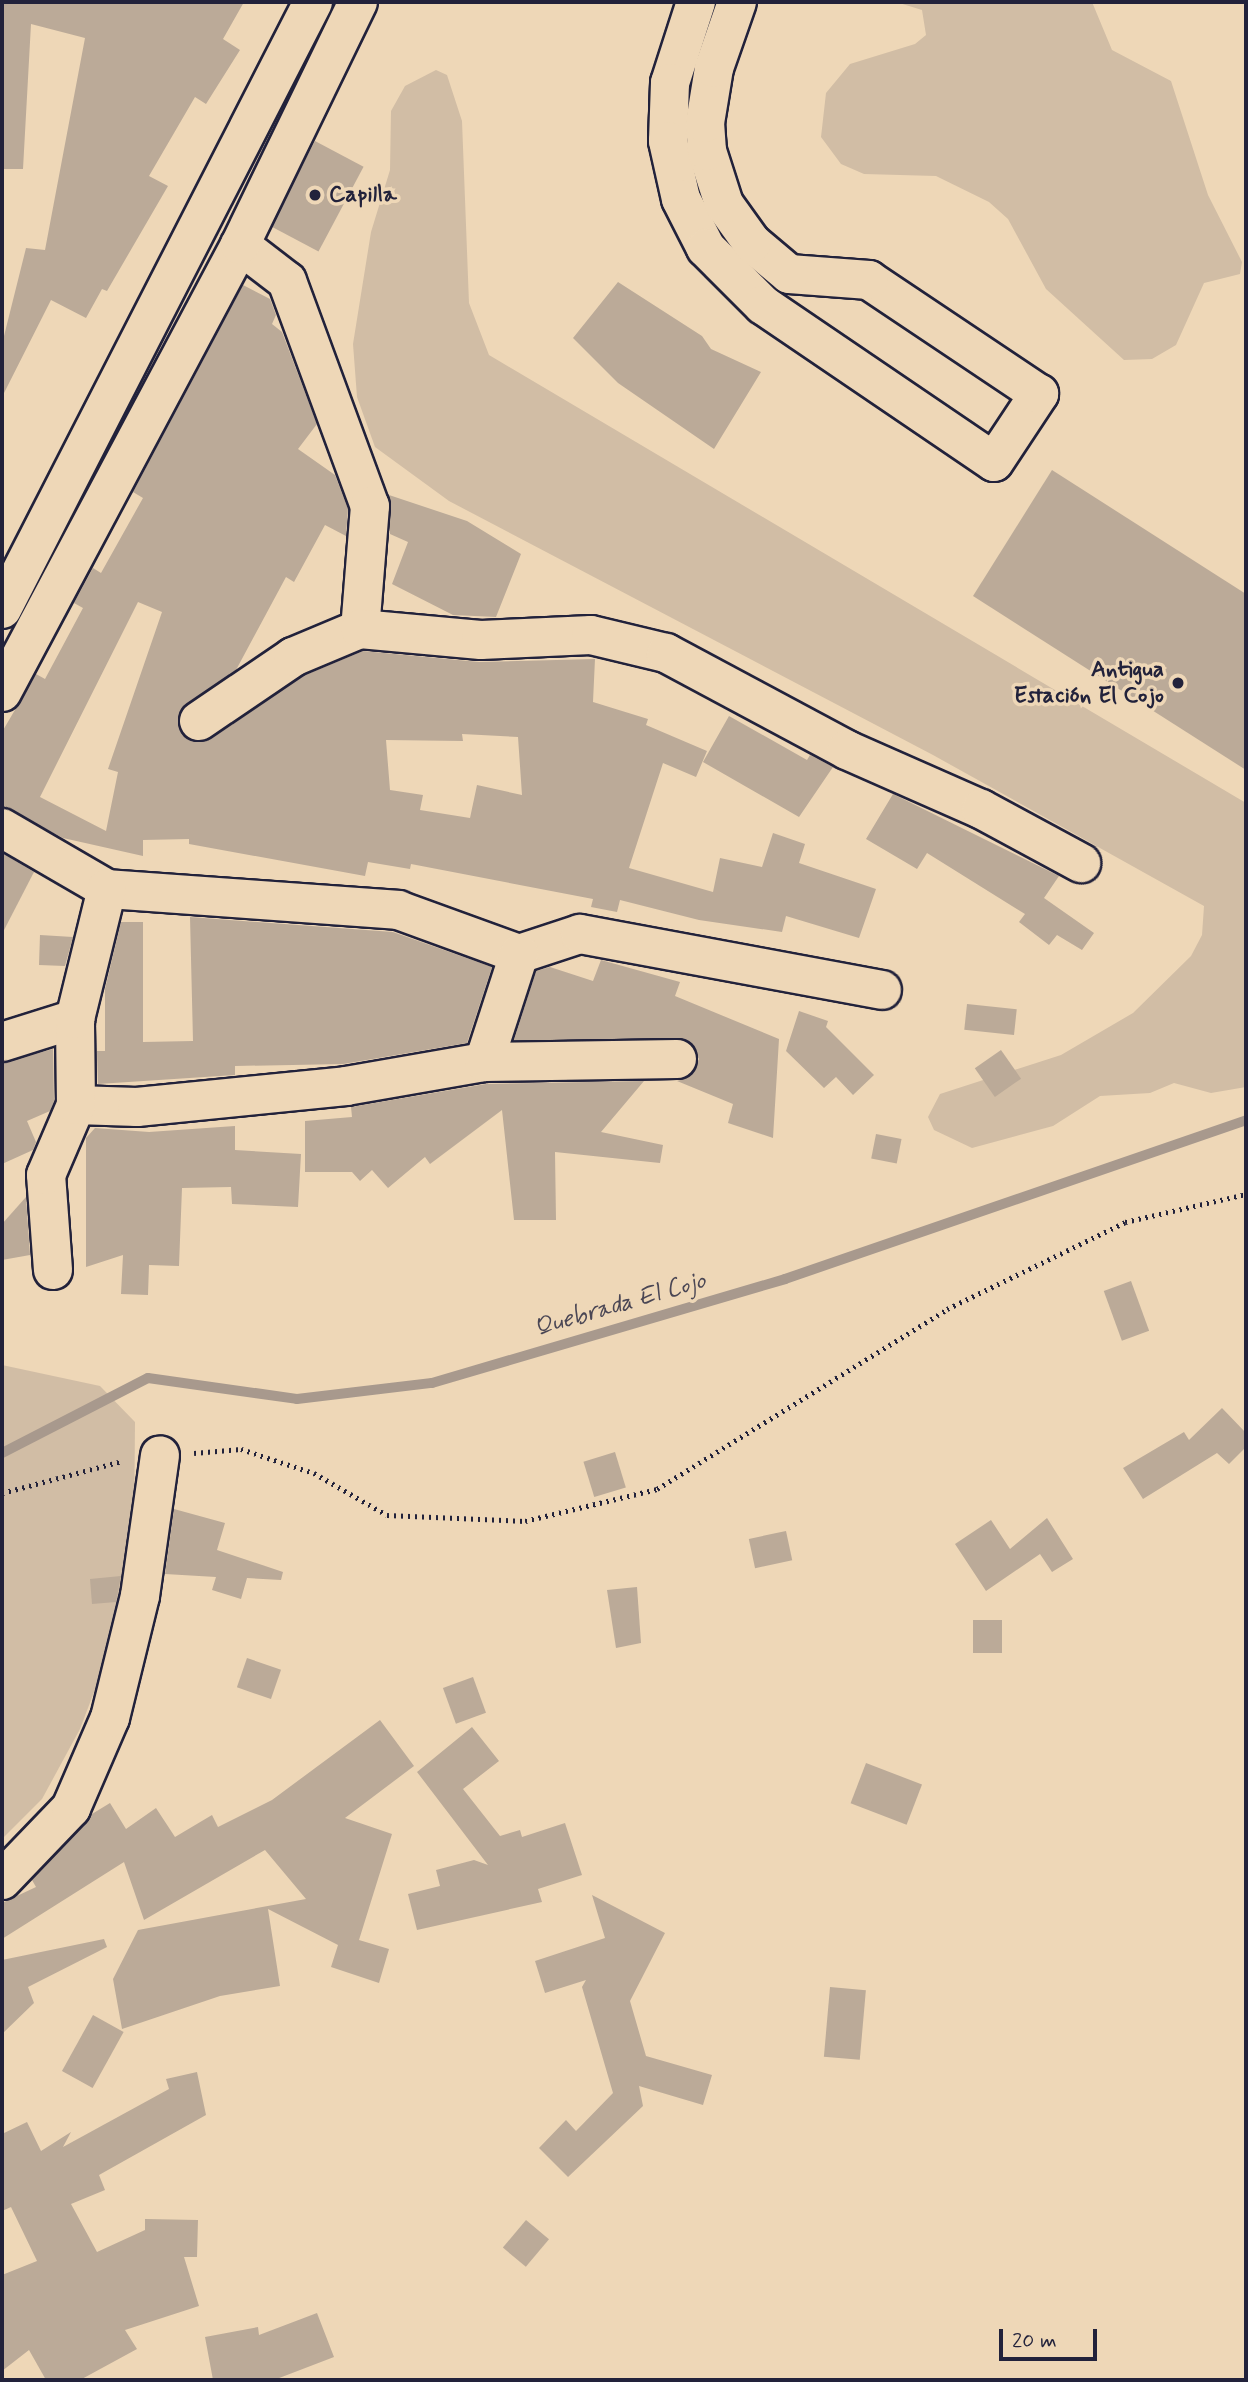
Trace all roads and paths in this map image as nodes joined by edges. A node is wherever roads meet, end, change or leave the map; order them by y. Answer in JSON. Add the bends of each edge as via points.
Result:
{"nodes":[{"id":1,"x":313,"y":2,"type":"edge"},
{"id":2,"x":358,"y":2,"type":"edge"},
{"id":3,"x":696,"y":2,"type":"edge"},
{"id":4,"x":737,"y":2,"type":"edge"},
{"id":5,"x":240,"y":245,"type":"junction"},
{"id":6,"x":2,"y":608,"type":"edge"},
{"id":7,"x":360,"y":629,"type":"junction"},
{"id":8,"x":2,"y":692,"type":"edge"},
{"id":9,"x":200,"y":721,"type":"dead end"},
{"id":10,"x":2,"y":828,"type":"edge"},
{"id":11,"x":1081,"y":863,"type":"dead end"},
{"id":12,"x":107,"y":889,"type":"junction"},
{"id":13,"x":519,"y":954,"type":"junction"},
{"id":14,"x":883,"y":990,"type":"dead end"},
{"id":15,"x":75,"y":1019,"type":"junction"},
{"id":16,"x":2,"y":1042,"type":"edge"},
{"id":17,"x":677,"y":1059,"type":"dead end"},
{"id":18,"x":484,"y":1062,"type":"junction"},
{"id":19,"x":76,"y":1105,"type":"junction"},
{"id":20,"x":1246,"y":1194,"type":"edge"},
{"id":21,"x":52,"y":1270,"type":"dead end"},
{"id":22,"x":160,"y":1455,"type":"junction"},
{"id":23,"x":2,"y":1493,"type":"edge"},
{"id":24,"x":2,"y":1880,"type":"edge"}],
"edges":[{"from":1,"to":6,"type":"street"},
{"from":2,"to":5,"type":"street"},
{"from":3,"to":4,"type":"street","via":[[670,83],[668,142],[681,199],[706,248],[763,305],[993,462],[1039,394],[869,280],[789,274],[752,243],[724,204],[707,151],[705,123],[713,68]]},
{"from":5,"to":7,"type":"street","via":[[287,281],[370,506]]},
{"from":5,"to":8,"type":"street"},
{"from":7,"to":9,"type":"street","via":[[293,657]]},
{"from":7,"to":11,"type":"street","via":[[481,640],[591,635],[666,653],[847,750],[981,810]]},
{"from":10,"to":12,"type":"street"},
{"from":12,"to":13,"type":"street","via":[[398,910]]},
{"from":12,"to":15,"type":"street"},
{"from":13,"to":14,"type":"street","via":[[580,934]]},
{"from":13,"to":18,"type":"street"},
{"from":15,"to":16,"type":"street"},
{"from":15,"to":19,"type":"street"},
{"from":17,"to":18,"type":"street"},
{"from":18,"to":19,"type":"street","via":[[346,1086],[137,1107]]},
{"from":19,"to":21,"type":"street","via":[[46,1175]]},
{"from":20,"to":22,"type":"path","via":[[1125,1222],[947,1309],[657,1489],[538,1518],[387,1516],[314,1473],[242,1449]]},
{"from":22,"to":23,"type":"path","via":[[70,1471]]},
{"from":22,"to":24,"type":"street","via":[[140,1596],[110,1718],[71,1808]]}]}
